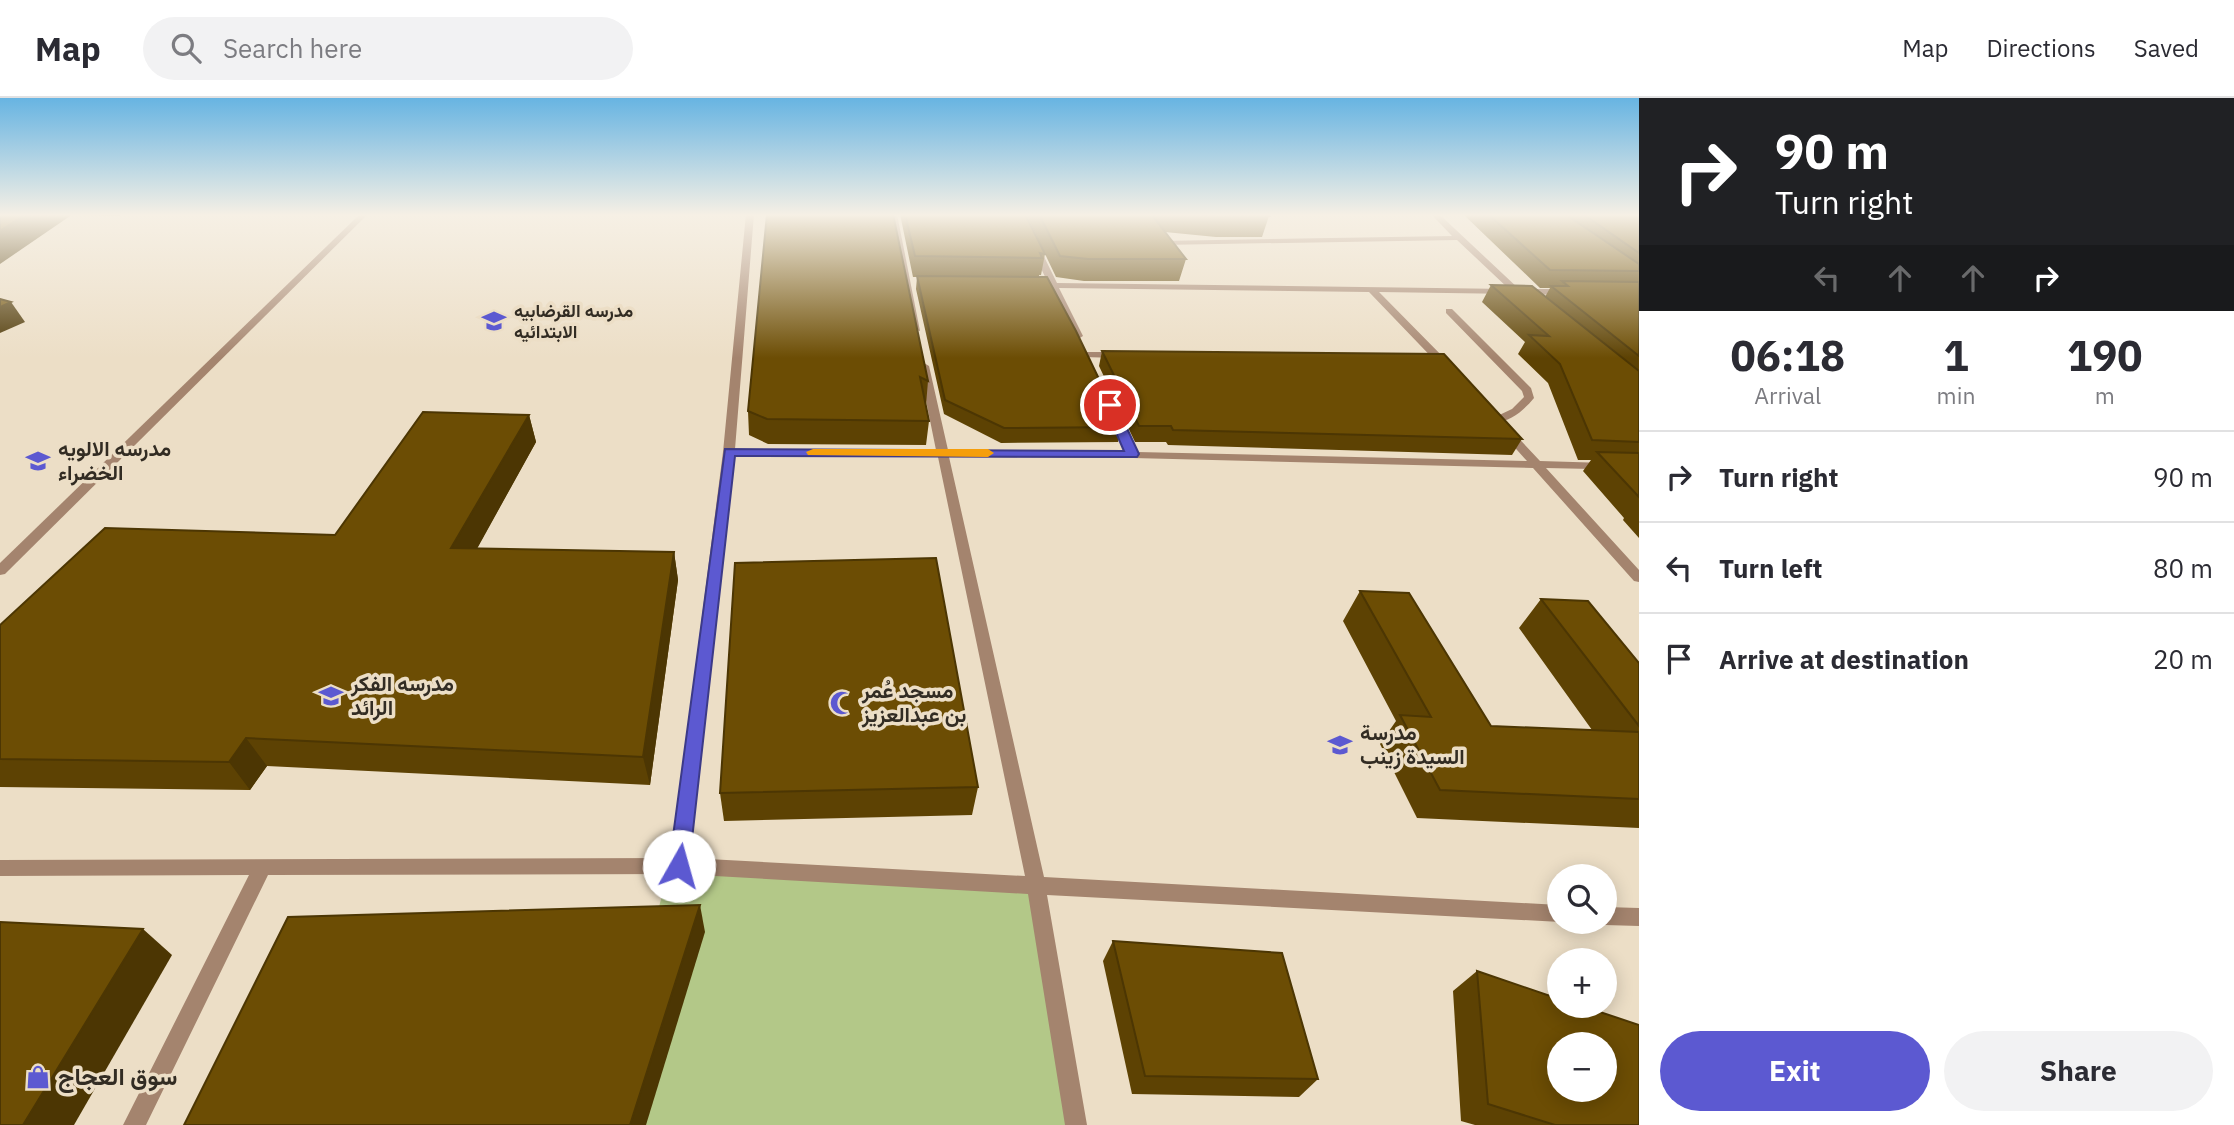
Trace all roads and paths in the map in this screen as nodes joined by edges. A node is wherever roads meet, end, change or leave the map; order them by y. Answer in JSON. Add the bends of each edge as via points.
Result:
{"nodes":[{"id":1,"x":315,"y":262,"type":"edge"},
{"id":2,"x":746,"y":262,"type":"edge"},
{"id":3,"x":908,"y":262,"type":"edge"},
{"id":4,"x":1042,"y":262,"type":"edge"},
{"id":5,"x":1485,"y":262,"type":"edge"},
{"id":6,"x":1188,"y":278,"type":"dead end"},
{"id":7,"x":1028,"y":285,"type":"edge"},
{"id":8,"x":1054,"y":285,"type":"junction"},
{"id":9,"x":1195,"y":287,"type":"junction"},
{"id":10,"x":1371,"y":290,"type":"junction"},
{"id":11,"x":1517,"y":291,"type":"junction"},
{"id":12,"x":1571,"y":293,"type":"edge"},
{"id":13,"x":1527,"y":300,"type":"edge"},
{"id":14,"x":1449,"y":311,"type":"dead end"},
{"id":15,"x":1086,"y":355,"type":"junction"},
{"id":16,"x":1126,"y":355,"type":"edge"},
{"id":17,"x":1429,"y":361,"type":"edge"},
{"id":18,"x":1442,"y":361,"type":"junction"},
{"id":19,"x":1092,"y":367,"type":"edge"},
{"id":20,"x":1460,"y":381,"type":"edge"},
{"id":21,"x":1110,"y":405,"type":"edge"},
{"id":22,"x":1488,"y":411,"type":"edge"},
{"id":23,"x":1497,"y":421,"type":"junction"},
{"id":24,"x":729,"y":452,"type":"junction"},
{"id":25,"x":943,"y":453,"type":"junction"},
{"id":26,"x":1133,"y":454,"type":"junction"},
{"id":27,"x":1538,"y":466,"type":"junction"},
{"id":28,"x":1639,"y":467,"type":"edge"},
{"id":29,"x":0,"y":571,"type":"edge"},
{"id":30,"x":1639,"y":578,"type":"edge"},
{"id":31,"x":679,"y":866,"type":"junction"},
{"id":32,"x":0,"y":868,"type":"edge"},
{"id":33,"x":262,"y":869,"type":"junction"},
{"id":34,"x":1036,"y":885,"type":"junction"},
{"id":35,"x":1547,"y":913,"type":"edge"},
{"id":36,"x":1617,"y":916,"type":"edge"},
{"id":37,"x":1639,"y":917,"type":"edge"},
{"id":38,"x":134,"y":1125,"type":"edge"},
{"id":39,"x":1076,"y":1125,"type":"edge"}],
"edges":[{"from":1,"to":29,"type":"street"},
{"from":2,"to":24,"type":"street"},
{"from":3,"to":25,"type":"street"},
{"from":4,"to":8,"type":"street"},
{"from":5,"to":11,"type":"street"},
{"from":6,"to":9,"type":"street"},
{"from":7,"to":8,"type":"street"},
{"from":8,"to":9,"type":"street"},
{"from":8,"to":15,"type":"street"},
{"from":9,"to":10,"type":"street"},
{"from":10,"to":11,"type":"street"},
{"from":10,"to":18,"type":"street"},
{"from":11,"to":12,"type":"street"},
{"from":11,"to":13,"type":"street"},
{"from":14,"to":23,"type":"street","via":[[1527,390],[1529,398],[1523,405]]},
{"from":15,"to":16,"type":"street"},
{"from":15,"to":19,"type":"street"},
{"from":17,"to":18,"type":"street"},
{"from":18,"to":20,"type":"street"},
{"from":21,"to":26,"type":"street"},
{"from":22,"to":23,"type":"street"},
{"from":23,"to":27,"type":"street"},
{"from":24,"to":25,"type":"street"},
{"from":24,"to":31,"type":"street"},
{"from":25,"to":26,"type":"street"},
{"from":25,"to":34,"type":"street"},
{"from":26,"to":27,"type":"street"},
{"from":27,"to":28,"type":"street"},
{"from":27,"to":30,"type":"street"},
{"from":31,"to":33,"type":"street"},
{"from":31,"to":34,"type":"street"},
{"from":32,"to":33,"type":"street"},
{"from":33,"to":38,"type":"street"},
{"from":34,"to":35,"type":"street"},
{"from":34,"to":39,"type":"street"},
{"from":36,"to":37,"type":"street"}]}
